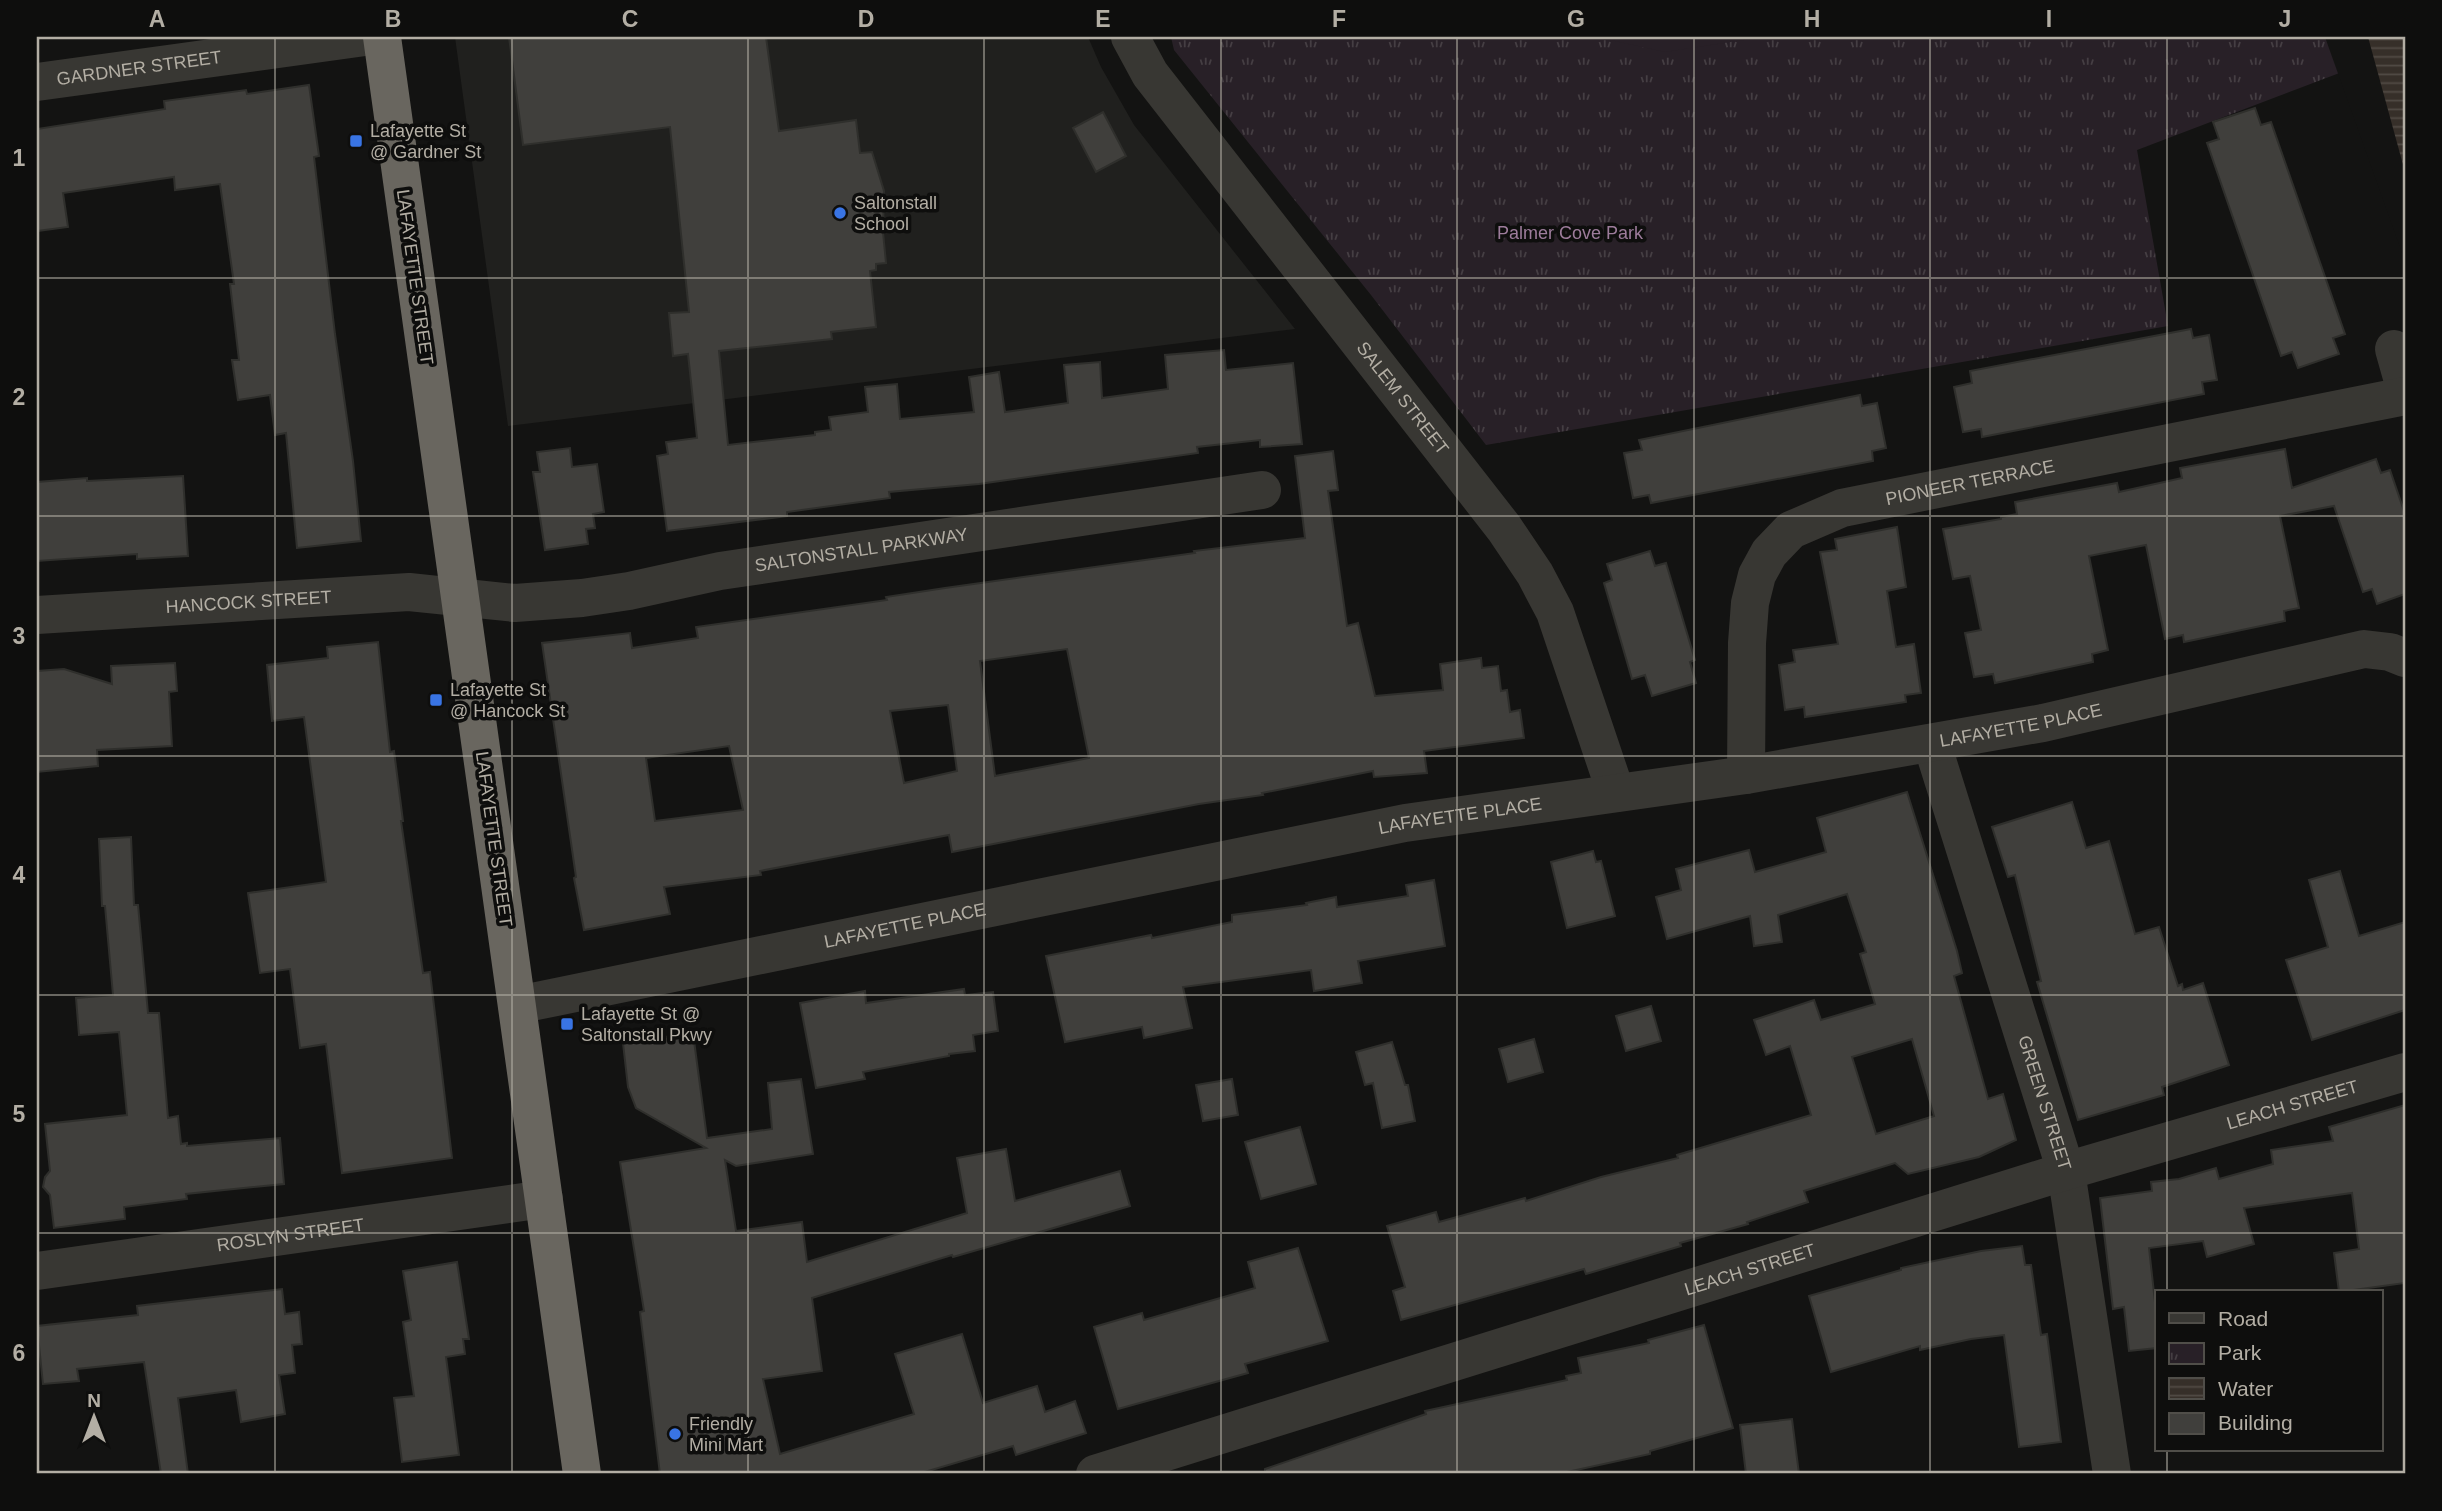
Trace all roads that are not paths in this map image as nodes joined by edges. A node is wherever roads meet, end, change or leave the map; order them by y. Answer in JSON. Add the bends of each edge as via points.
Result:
{"nodes":[{"id":1,"x":365,"y":37,"type":"edge"},
{"id":2,"x":382,"y":37,"type":"edge"},
{"id":3,"x":1130,"y":37,"type":"edge"},
{"id":4,"x":37,"y":82,"type":"edge"},
{"id":5,"x":2394,"y":349,"type":"dead end"},
{"id":6,"x":2405,"y":388,"type":"edge"},
{"id":7,"x":2405,"y":396,"type":"edge"},
{"id":8,"x":1262,"y":491,"type":"dead end"},
{"id":9,"x":461,"y":598,"type":"junction"},
{"id":10,"x":37,"y":615,"type":"edge"},
{"id":11,"x":2405,"y":658,"type":"edge"},
{"id":12,"x":1932,"y":744,"type":"junction"},
{"id":13,"x":1746,"y":775,"type":"junction"},
{"id":14,"x":1616,"y":793,"type":"junction"},
{"id":15,"x":517,"y":1005,"type":"junction"},
{"id":16,"x":2405,"y":1072,"type":"edge"},
{"id":17,"x":2066,"y":1171,"type":"junction"},
{"id":18,"x":544,"y":1199,"type":"junction"},
{"id":19,"x":37,"y":1270,"type":"edge"},
{"id":20,"x":1195,"y":1459,"type":"edge"},
{"id":21,"x":582,"y":1474,"type":"edge"},
{"id":22,"x":1096,"y":1474,"type":"edge"},
{"id":23,"x":2112,"y":1474,"type":"edge"}],
"edges":[{"from":1,"to":4,"type":"street","name":"GARDNER STREET"},
{"from":2,"to":9,"type":"highway","name":"LAFAYETTE STREET"},
{"from":3,"to":14,"type":"street","name":"SALEM STREET","via":[[1150,74],[1535,573],[1555,612]]},
{"from":5,"to":6,"type":"street"},
{"from":7,"to":13,"type":"street","name":"PIONEER TERRACE","via":[[1842,508],[1791,530],[1769,553],[1750,603]]},
{"from":8,"to":9,"type":"street","name":"SALTONSTALL PARKWAY","via":[[720,571],[582,598],[516,603]]},
{"from":9,"to":10,"type":"street","name":"HANCOCK STREET","via":[[409,592]]},
{"from":9,"to":15,"type":"highway","name":"LAFAYETTE STREET"},
{"from":11,"to":12,"type":"street","name":"LAFAYETTE PLACE","via":[[2364,649]]},
{"from":12,"to":13,"type":"street","name":"LAFAYETTE PLACE"},
{"from":12,"to":17,"type":"street","name":"GREEN STREET"},
{"from":13,"to":14,"type":"street","name":"LAFAYETTE PLACE"},
{"from":14,"to":15,"type":"street","name":"LAFAYETTE PLACE","via":[[1373,829]]},
{"from":15,"to":18,"type":"highway","name":"LAFAYETTE STREET"},
{"from":16,"to":17,"type":"street","name":"LEACH STREET"},
{"from":17,"to":20,"type":"street","name":"LEACH STREET"},
{"from":17,"to":23,"type":"street","name":"GREEN STREET"},
{"from":18,"to":19,"type":"street","name":"ROSLYN STREET"},
{"from":18,"to":21,"type":"highway","name":"LAFAYETTE STREET"},
{"from":20,"to":22,"type":"street","name":"LEACH STREET"}]}
